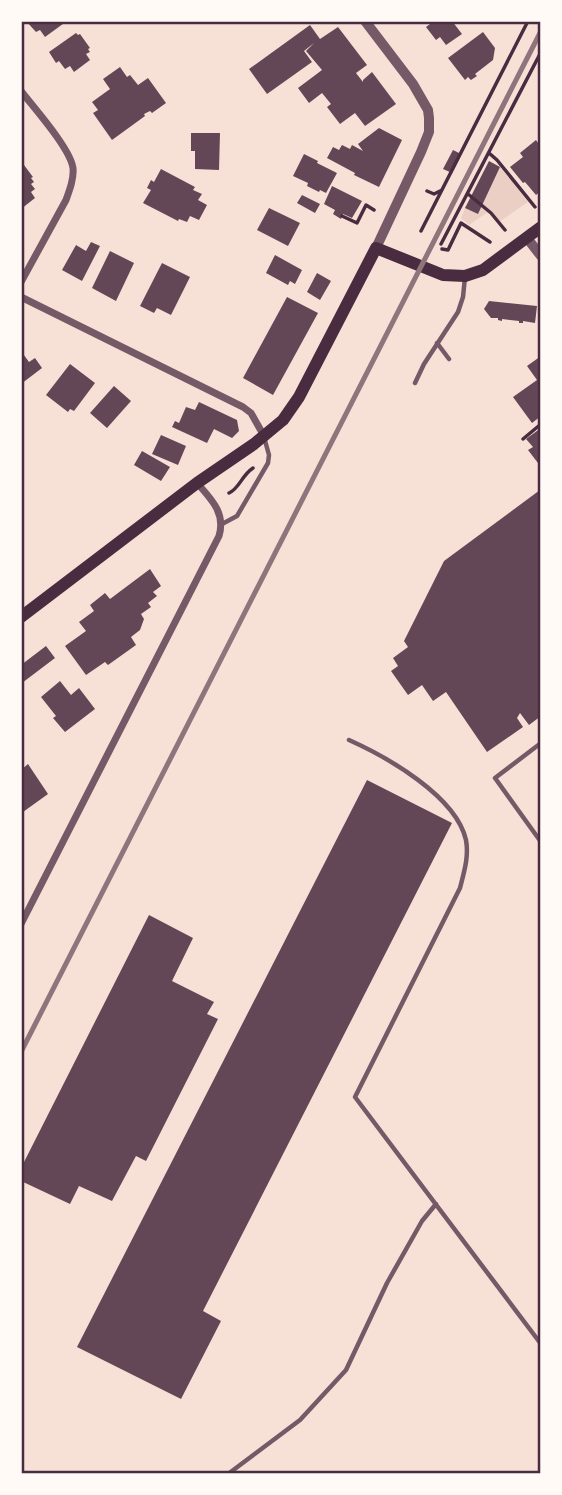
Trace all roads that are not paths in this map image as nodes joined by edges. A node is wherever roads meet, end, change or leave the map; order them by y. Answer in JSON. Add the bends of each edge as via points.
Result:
{"nodes":[{"id":1,"x":365,"y":21,"type":"edge"},
{"id":2,"x":21,"y":91,"type":"edge"},
{"id":3,"x":541,"y":227,"type":"edge"},
{"id":4,"x":527,"y":239,"type":"junction"},
{"id":5,"x":376,"y":248,"type":"junction"},
{"id":6,"x":541,"y":256,"type":"edge"},
{"id":7,"x":465,"y":276,"type":"junction"},
{"id":8,"x":21,"y":282,"type":"edge"},
{"id":9,"x":21,"y":297,"type":"edge"},
{"id":10,"x":437,"y":343,"type":"junction"},
{"id":11,"x":449,"y":359,"type":"dead end"},
{"id":12,"x":415,"y":383,"type":"dead end"},
{"id":13,"x":264,"y":436,"type":"junction"},
{"id":14,"x":197,"y":483,"type":"junction"},
{"id":15,"x":222,"y":524,"type":"junction"},
{"id":16,"x":21,"y":617,"type":"edge"},
{"id":17,"x":349,"y":740,"type":"dead end"},
{"id":18,"x":541,"y":743,"type":"edge"},
{"id":19,"x":541,"y":842,"type":"edge"},
{"id":20,"x":21,"y":924,"type":"edge"},
{"id":21,"x":436,"y":1204,"type":"junction"},
{"id":22,"x":541,"y":1343,"type":"edge"},
{"id":23,"x":228,"y":1474,"type":"edge"}],
"edges":[{"from":1,"to":5,"type":"street","via":[[412,84],[429,118],[421,152]]},
{"from":2,"to":8,"type":"street","via":[[68,154],[73,169],[66,200]]},
{"from":3,"to":4,"type":"main road"},
{"from":4,"to":6,"type":"street"},
{"from":4,"to":7,"type":"main road","via":[[483,270]]},
{"from":5,"to":7,"type":"main road","via":[[443,275]]},
{"from":5,"to":13,"type":"main road","via":[[295,405]]},
{"from":7,"to":10,"type":"lane","via":[[460,307]]},
{"from":9,"to":13,"type":"street","via":[[243,407]]},
{"from":10,"to":11,"type":"lane"},
{"from":10,"to":12,"type":"lane"},
{"from":13,"to":14,"type":"main road"},
{"from":13,"to":15,"type":"lane","via":[[268,463],[237,516]]},
{"from":14,"to":15,"type":"street","via":[[219,510]]},
{"from":14,"to":16,"type":"main road"},
{"from":15,"to":20,"type":"street"},
{"from":17,"to":21,"type":"lane","via":[[423,784],[456,819],[466,840],[467,861],[460,888],[355,1097]]},
{"from":18,"to":19,"type":"lane","via":[[495,778]]},
{"from":21,"to":22,"type":"lane"},
{"from":21,"to":23,"type":"lane","via":[[387,1283],[346,1370],[300,1420]]}]}
